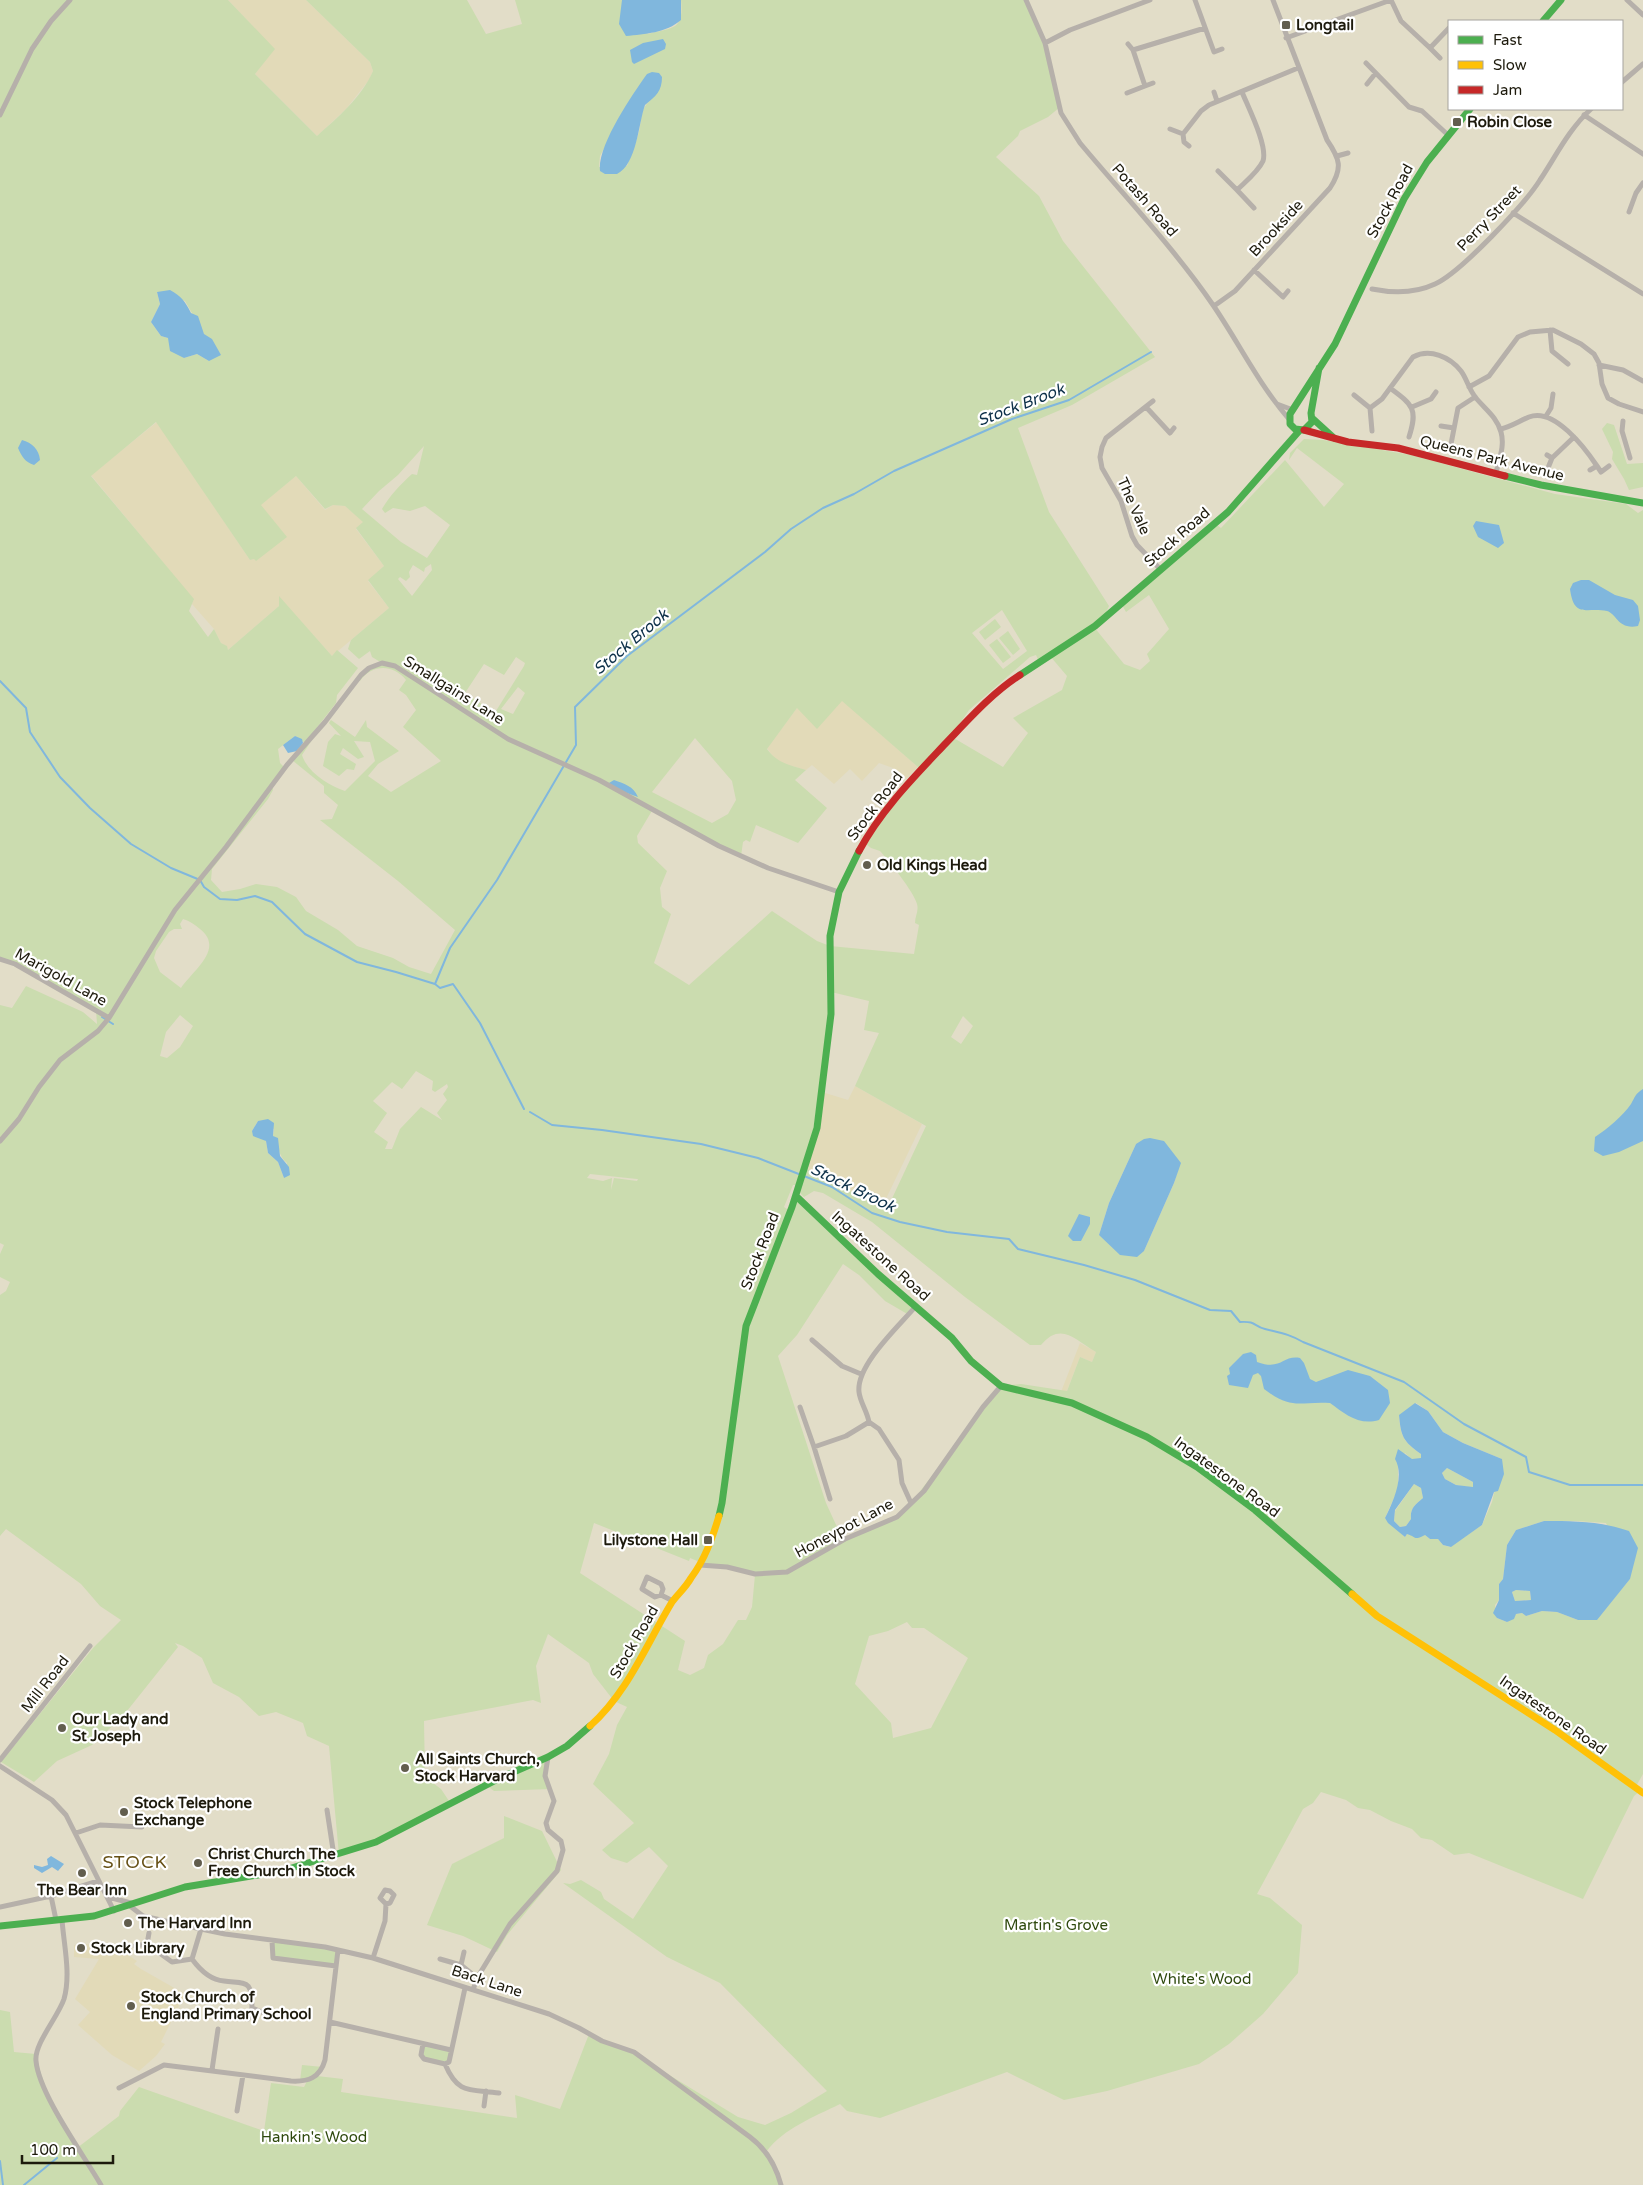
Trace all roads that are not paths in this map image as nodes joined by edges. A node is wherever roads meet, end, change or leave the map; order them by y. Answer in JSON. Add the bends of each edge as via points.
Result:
{"nodes":[{"id":1,"x":70,"y":0,"type":"edge"},
{"id":2,"x":1026,"y":0,"type":"edge"},
{"id":3,"x":1150,"y":0,"type":"edge"},
{"id":4,"x":1195,"y":0,"type":"edge"},
{"id":5,"x":1272,"y":0,"type":"edge"},
{"id":6,"x":1391,"y":0,"type":"edge"},
{"id":7,"x":1561,"y":0,"type":"edge"},
{"id":8,"x":1627,"y":0,"type":"edge"},
{"id":9,"x":1643,"y":15,"type":"edge"},
{"id":10,"x":1544,"y":20,"type":"edge"},
{"id":11,"x":1205,"y":28,"type":"junction"},
{"id":12,"x":1448,"y":29,"type":"edge"},
{"id":13,"x":1286,"y":38,"type":"junction"},
{"id":14,"x":1045,"y":43,"type":"junction"},
{"id":15,"x":1128,"y":44,"type":"dead end"},
{"id":16,"x":1430,"y":48,"type":"junction"},
{"id":17,"x":1222,"y":49,"type":"dead end"},
{"id":18,"x":1133,"y":50,"type":"junction"},
{"id":19,"x":1214,"y":52,"type":"junction"},
{"id":20,"x":1207,"y":55,"type":"dead end"},
{"id":21,"x":1440,"y":58,"type":"dead end"},
{"id":22,"x":1366,"y":63,"type":"dead end"},
{"id":23,"x":1643,"y":64,"type":"edge"},
{"id":24,"x":1298,"y":68,"type":"junction"},
{"id":25,"x":1375,"y":74,"type":"junction"},
{"id":26,"x":1623,"y":81,"type":"edge"},
{"id":27,"x":1152,"y":83,"type":"dead end"},
{"id":28,"x":1367,"y":84,"type":"dead end"},
{"id":29,"x":1145,"y":86,"type":"junction"},
{"id":30,"x":1214,"y":92,"type":"dead end"},
{"id":31,"x":1242,"y":92,"type":"junction"},
{"id":32,"x":1127,"y":93,"type":"dead end"},
{"id":33,"x":1217,"y":101,"type":"junction"},
{"id":34,"x":1469,"y":110,"type":"edge"},
{"id":35,"x":1590,"y":110,"type":"edge"},
{"id":36,"x":0,"y":115,"type":"edge"},
{"id":37,"x":1584,"y":115,"type":"junction"},
{"id":38,"x":1170,"y":129,"type":"dead end"},
{"id":39,"x":1183,"y":134,"type":"junction"},
{"id":40,"x":1448,"y":135,"type":"junction"},
{"id":41,"x":1188,"y":146,"type":"dead end"},
{"id":42,"x":1348,"y":153,"type":"dead end"},
{"id":43,"x":1643,"y":154,"type":"edge"},
{"id":44,"x":1337,"y":156,"type":"junction"},
{"id":45,"x":1218,"y":171,"type":"dead end"},
{"id":46,"x":1643,"y":183,"type":"edge"},
{"id":47,"x":1237,"y":190,"type":"junction"},
{"id":48,"x":1254,"y":208,"type":"dead end"},
{"id":49,"x":1628,"y":212,"type":"dead end"},
{"id":50,"x":1513,"y":213,"type":"junction"},
{"id":51,"x":1254,"y":270,"type":"junction"},
{"id":52,"x":1372,"y":289,"type":"dead end"},
{"id":53,"x":1288,"y":291,"type":"dead end"},
{"id":54,"x":1643,"y":294,"type":"edge"},
{"id":55,"x":1283,"y":297,"type":"junction"},
{"id":56,"x":1279,"y":302,"type":"dead end"},
{"id":57,"x":1214,"y":306,"type":"junction"},
{"id":58,"x":1550,"y":330,"type":"junction"},
{"id":59,"x":1568,"y":364,"type":"dead end"},
{"id":60,"x":1599,"y":364,"type":"junction"},
{"id":61,"x":1319,"y":368,"type":"junction"},
{"id":62,"x":1643,"y":381,"type":"edge"},
{"id":63,"x":1469,"y":387,"type":"junction"},
{"id":64,"x":1390,"y":388,"type":"junction"},
{"id":65,"x":1436,"y":392,"type":"dead end"},
{"id":66,"x":1553,"y":394,"type":"dead end"},
{"id":67,"x":1354,"y":395,"type":"dead end"},
{"id":68,"x":1475,"y":397,"type":"junction"},
{"id":69,"x":1154,"y":401,"type":"dead end"},
{"id":70,"x":1274,"y":402,"type":"junction"},
{"id":71,"x":1146,"y":407,"type":"junction"},
{"id":72,"x":1412,"y":407,"type":"junction"},
{"id":73,"x":1295,"y":408,"type":"junction"},
{"id":74,"x":1370,"y":408,"type":"junction"},
{"id":75,"x":1643,"y":412,"type":"edge"},
{"id":76,"x":1312,"y":415,"type":"junction"},
{"id":77,"x":1546,"y":416,"type":"junction"},
{"id":78,"x":1623,"y":421,"type":"dead end"},
{"id":79,"x":1290,"y":422,"type":"junction"},
{"id":80,"x":1441,"y":426,"type":"dead end"},
{"id":81,"x":1454,"y":428,"type":"junction"},
{"id":82,"x":1302,"y":430,"type":"junction"},
{"id":83,"x":1500,"y":430,"type":"junction"},
{"id":84,"x":1372,"y":431,"type":"dead end"},
{"id":85,"x":1165,"y":437,"type":"dead end"},
{"id":86,"x":1409,"y":437,"type":"dead end"},
{"id":87,"x":1574,"y":437,"type":"junction"},
{"id":88,"x":1335,"y":438,"type":"junction"},
{"id":89,"x":1451,"y":444,"type":"dead end"},
{"id":90,"x":1284,"y":449,"type":"junction"},
{"id":91,"x":1547,"y":454,"type":"dead end"},
{"id":92,"x":1552,"y":458,"type":"junction"},
{"id":93,"x":1630,"y":458,"type":"dead end"},
{"id":94,"x":1597,"y":466,"type":"junction"},
{"id":95,"x":1609,"y":466,"type":"dead end"},
{"id":96,"x":1548,"y":468,"type":"dead end"},
{"id":97,"x":1590,"y":470,"type":"dead end"},
{"id":98,"x":1496,"y":473,"type":"junction"},
{"id":99,"x":1643,"y":503,"type":"edge"},
{"id":100,"x":1160,"y":570,"type":"junction"},
{"id":101,"x":839,"y":892,"type":"junction"},
{"id":102,"x":0,"y":959,"type":"edge"},
{"id":103,"x":109,"y":1018,"type":"junction"},
{"id":104,"x":0,"y":1141,"type":"edge"},
{"id":105,"x":796,"y":1196,"type":"junction"},
{"id":106,"x":916,"y":1306,"type":"junction"},
{"id":107,"x":812,"y":1340,"type":"dead end"},
{"id":108,"x":861,"y":1374,"type":"junction"},
{"id":109,"x":1001,"y":1386,"type":"junction"},
{"id":110,"x":800,"y":1407,"type":"dead end"},
{"id":111,"x":869,"y":1422,"type":"junction"},
{"id":112,"x":814,"y":1447,"type":"junction"},
{"id":113,"x":830,"y":1499,"type":"dead end"},
{"id":114,"x":912,"y":1503,"type":"junction"},
{"id":115,"x":700,"y":1565,"type":"junction"},
{"id":116,"x":661,"y":1595,"type":"dead end"},
{"id":117,"x":673,"y":1601,"type":"junction"},
{"id":118,"x":90,"y":1646,"type":"dead end"},
{"id":119,"x":548,"y":1757,"type":"junction"},
{"id":120,"x":0,"y":1760,"type":"edge"},
{"id":121,"x":0,"y":1766,"type":"edge"},
{"id":122,"x":1643,"y":1794,"type":"edge"},
{"id":123,"x":327,"y":1810,"type":"dead end"},
{"id":124,"x":142,"y":1827,"type":"dead end"},
{"id":125,"x":76,"y":1833,"type":"junction"},
{"id":126,"x":334,"y":1856,"type":"junction"},
{"id":127,"x":98,"y":1881,"type":"junction"},
{"id":128,"x":51,"y":1896,"type":"junction"},
{"id":129,"x":108,"y":1897,"type":"junction"},
{"id":130,"x":386,"y":1904,"type":"dead end"},
{"id":131,"x":133,"y":1905,"type":"junction"},
{"id":132,"x":0,"y":1907,"type":"edge"},
{"id":133,"x":114,"y":1911,"type":"junction"},
{"id":134,"x":59,"y":1920,"type":"junction"},
{"id":135,"x":0,"y":1926,"type":"edge"},
{"id":136,"x":201,"y":1929,"type":"junction"},
{"id":137,"x":149,"y":1933,"type":"dead end"},
{"id":138,"x":272,"y":1940,"type":"junction"},
{"id":139,"x":147,"y":1944,"type":"junction"},
{"id":140,"x":135,"y":1946,"type":"dead end"},
{"id":141,"x":338,"y":1950,"type":"junction"},
{"id":142,"x":464,"y":1952,"type":"dead end"},
{"id":143,"x":374,"y":1958,"type":"junction"},
{"id":144,"x":192,"y":1959,"type":"junction"},
{"id":145,"x":440,"y":1959,"type":"dead end"},
{"id":146,"x":461,"y":1965,"type":"junction"},
{"id":147,"x":336,"y":1966,"type":"junction"},
{"id":148,"x":477,"y":1978,"type":"junction"},
{"id":149,"x":466,"y":1988,"type":"junction"},
{"id":150,"x":473,"y":1990,"type":"junction"},
{"id":151,"x":252,"y":2008,"type":"junction"},
{"id":152,"x":264,"y":2013,"type":"dead end"},
{"id":153,"x":248,"y":2019,"type":"dead end"},
{"id":154,"x":330,"y":2022,"type":"junction"},
{"id":155,"x":218,"y":2029,"type":"dead end"},
{"id":156,"x":424,"y":2044,"type":"junction"},
{"id":157,"x":451,"y":2050,"type":"junction"},
{"id":158,"x":445,"y":2064,"type":"junction"},
{"id":159,"x":212,"y":2070,"type":"junction"},
{"id":160,"x":243,"y":2075,"type":"junction"},
{"id":161,"x":119,"y":2088,"type":"dead end"},
{"id":162,"x":486,"y":2091,"type":"junction"},
{"id":163,"x":499,"y":2093,"type":"dead end"},
{"id":164,"x":484,"y":2106,"type":"dead end"},
{"id":165,"x":237,"y":2111,"type":"dead end"},
{"id":166,"x":101,"y":2185,"type":"edge"},
{"id":167,"x":782,"y":2185,"type":"edge"}],
"edges":[{"from":1,"to":36,"type":"street","via":[[32,50]]},
{"from":2,"to":14,"type":"street","name":"Potash Road"},
{"from":3,"to":14,"type":"street","via":[[1070,30]]},
{"from":4,"to":11,"type":"street"},
{"from":5,"to":13,"type":"street"},
{"from":6,"to":13,"type":"street"},
{"from":6,"to":16,"type":"street","via":[[1401,21]]},
{"from":7,"to":10,"type":"main road"},
{"from":8,"to":9,"type":"street"},
{"from":11,"to":18,"type":"street"},
{"from":11,"to":19,"type":"street"},
{"from":12,"to":16,"type":"street"},
{"from":13,"to":24,"type":"street"},
{"from":14,"to":57,"type":"street","name":"Potash Road","via":[[1061,113],[1080,143],[1183,264]]},
{"from":15,"to":18,"type":"street"},
{"from":16,"to":21,"type":"street"},
{"from":17,"to":19,"type":"street"},
{"from":18,"to":29,"type":"street"},
{"from":19,"to":20,"type":"street"},
{"from":22,"to":25,"type":"street"},
{"from":23,"to":26,"type":"street"},
{"from":24,"to":31,"type":"street"},
{"from":24,"to":44,"type":"street","via":[[1327,140]]},
{"from":25,"to":28,"type":"street"},
{"from":25,"to":40,"type":"street","via":[[1409,107],[1422,111]]},
{"from":27,"to":29,"type":"street"},
{"from":29,"to":32,"type":"street"},
{"from":30,"to":33,"type":"street"},
{"from":31,"to":33,"type":"street"},
{"from":31,"to":47,"type":"street","via":[[1264,151],[1263,161],[1257,170]]},
{"from":33,"to":39,"type":"street","via":[[1201,111]]},
{"from":34,"to":40,"type":"main road","name":"Stock Road"},
{"from":35,"to":37,"type":"street","name":"Perry Street"},
{"from":37,"to":43,"type":"street"},
{"from":37,"to":50,"type":"street","name":"Perry Street","via":[[1540,181]]},
{"from":38,"to":39,"type":"street"},
{"from":39,"to":41,"type":"street"},
{"from":40,"to":61,"type":"main road","name":"Stock Road","via":[[1400,205],[1339,337]]},
{"from":42,"to":44,"type":"street"},
{"from":44,"to":51,"type":"street","name":"Brookside","via":[[1338,173],[1330,188]]},
{"from":45,"to":47,"type":"street"},
{"from":46,"to":49,"type":"street"},
{"from":47,"to":48,"type":"street"},
{"from":50,"to":52,"type":"street","name":"Perry Street","via":[[1438,282],[1400,292]]},
{"from":50,"to":54,"type":"street"},
{"from":51,"to":55,"type":"street"},
{"from":51,"to":57,"type":"street","name":"Brookside","via":[[1235,291]]},
{"from":53,"to":55,"type":"street"},
{"from":55,"to":56,"type":"street"},
{"from":57,"to":70,"type":"street","name":"Potash Road"},
{"from":58,"to":59,"type":"street","via":[[1552,351]]},
{"from":58,"to":60,"type":"street","via":[[1562,333],[1590,350]]},
{"from":58,"to":63,"type":"street","via":[[1518,337],[1489,376]]},
{"from":60,"to":62,"type":"street","via":[[1623,370]]},
{"from":60,"to":75,"type":"street","via":[[1608,398]]},
{"from":61,"to":73,"type":"main road","name":"Stock Road"},
{"from":61,"to":76,"type":"main road","name":"Stock Road"},
{"from":63,"to":64,"type":"street","via":[[1456,366],[1438,354],[1429,353],[1413,357]]},
{"from":63,"to":68,"type":"street"},
{"from":64,"to":72,"type":"street"},
{"from":64,"to":74,"type":"street"},
{"from":65,"to":72,"type":"street","via":[[1432,399]]},
{"from":66,"to":77,"type":"street"},
{"from":67,"to":74,"type":"street"},
{"from":68,"to":81,"type":"street","via":[[1458,408]]},
{"from":68,"to":83,"type":"street","via":[[1492,414]]},
{"from":69,"to":71,"type":"street","name":"The Vale"},
{"from":70,"to":73,"type":"street"},
{"from":70,"to":79,"type":"street","name":"Potash Road"},
{"from":71,"to":85,"type":"street","via":[[1172,430]]},
{"from":71,"to":100,"type":"street","name":"The Vale","via":[[1106,438],[1100,457],[1102,468],[1121,500],[1132,536]]},
{"from":72,"to":86,"type":"street","via":[[1414,418]]},
{"from":73,"to":76,"type":"main road","via":[[1305,408]]},
{"from":73,"to":79,"type":"main road","name":"Stock Road"},
{"from":74,"to":84,"type":"street"},
{"from":76,"to":82,"type":"main road","name":"Stock Road","via":[[1310,425]]},
{"from":76,"to":88,"type":"main road","name":"Queens Park Avenue"},
{"from":77,"to":83,"type":"street","via":[[1529,417]]},
{"from":77,"to":87,"type":"street"},
{"from":78,"to":93,"type":"street","via":[[1622,431]]},
{"from":79,"to":82,"type":"main road"},
{"from":79,"to":90,"type":"main road","name":"Stock Road"},
{"from":80,"to":81,"type":"street"},
{"from":81,"to":89,"type":"street"},
{"from":82,"to":88,"type":"main road","name":"Queens Park Avenue"},
{"from":82,"to":90,"type":"main road","name":"Stock Road"},
{"from":83,"to":98,"type":"street","via":[[1502,449]]},
{"from":87,"to":92,"type":"street"},
{"from":87,"to":94,"type":"street"},
{"from":88,"to":98,"type":"main road","name":"Queens Park Avenue","via":[[1398,448]]},
{"from":90,"to":100,"type":"main road","name":"Stock Road","via":[[1228,512]]},
{"from":91,"to":92,"type":"street"},
{"from":92,"to":96,"type":"street"},
{"from":94,"to":95,"type":"street","via":[[1601,472]]},
{"from":94,"to":97,"type":"street"},
{"from":98,"to":99,"type":"main road","name":"Queens Park Avenue","via":[[1551,487]]},
{"from":100,"to":101,"type":"main road","name":"Stock Road","via":[[1094,627],[1010,681],[973,714],[911,780],[866,837]]},
{"from":101,"to":103,"type":"street","name":"Smallgains Lane","via":[[768,868],[719,846],[650,806],[508,739],[395,666],[382,663],[361,675],[199,877],[164,926]]},
{"from":101,"to":105,"type":"main road","name":"Stock Road","via":[[830,936],[831,1014],[818,1128]]},
{"from":102,"to":103,"type":"street","name":"Marigold Lane","via":[[15,964]]},
{"from":103,"to":104,"type":"street","name":"Smallgains Lane","via":[[98,1031],[60,1060]]},
{"from":105,"to":106,"type":"main road","name":"Ingatestone Road"},
{"from":105,"to":115,"type":"main road","name":"Stock Road","via":[[746,1326],[722,1503],[711,1544]]},
{"from":106,"to":108,"type":"street","via":[[883,1341]]},
{"from":106,"to":109,"type":"main road","name":"Ingatestone Road"},
{"from":107,"to":108,"type":"street","via":[[842,1366]]},
{"from":108,"to":111,"type":"street","via":[[859,1393]]},
{"from":109,"to":114,"type":"street","name":"Honeypot Lane"},
{"from":109,"to":122,"type":"main road","name":"Ingatestone Road","via":[[1072,1403],[1147,1438],[1190,1463],[1255,1510],[1377,1616],[1555,1730]]},
{"from":110,"to":112,"type":"street"},
{"from":111,"to":112,"type":"street","via":[[846,1436]]},
{"from":111,"to":114,"type":"street","via":[[879,1429],[899,1460],[902,1482]]},
{"from":112,"to":113,"type":"street"},
{"from":114,"to":115,"type":"street","name":"Honeypot Lane","via":[[897,1517],[845,1539],[787,1572],[755,1574]]},
{"from":115,"to":117,"type":"main road","name":"Stock Road"},
{"from":116,"to":117,"type":"street"},
{"from":117,"to":119,"type":"main road","name":"Stock Road","via":[[614,1701],[567,1746]]},
{"from":118,"to":120,"type":"street","name":"Mill Road"},
{"from":119,"to":126,"type":"main road","name":"Stock Road","via":[[376,1842]]},
{"from":119,"to":148,"type":"street","via":[[545,1776],[554,1801],[546,1822],[548,1830],[561,1841],[563,1850],[557,1870],[510,1924]]},
{"from":121,"to":125,"type":"street","via":[[59,1806]]},
{"from":123,"to":126,"type":"street"},
{"from":124,"to":125,"type":"street","via":[[100,1825]]},
{"from":125,"to":127,"type":"street"},
{"from":126,"to":131,"type":"main road","name":"Stock Road","via":[[282,1871],[185,1887]]},
{"from":127,"to":128,"type":"street"},
{"from":127,"to":129,"type":"street"},
{"from":128,"to":132,"type":"street"},
{"from":128,"to":134,"type":"street"},
{"from":129,"to":131,"type":"street"},
{"from":129,"to":133,"type":"street"},
{"from":130,"to":143,"type":"street","via":[[385,1921]]},
{"from":131,"to":133,"type":"main road","name":"Stock Road"},
{"from":131,"to":136,"type":"street","name":"Back Lane","via":[[143,1916]]},
{"from":133,"to":134,"type":"main road","name":"Stock Road"},
{"from":134,"to":135,"type":"main road","name":"Stock Road"},
{"from":134,"to":166,"type":"street","via":[[68,1978],[59,2012],[41,2043],[36,2060],[48,2094]]},
{"from":136,"to":138,"type":"street","name":"Back Lane"},
{"from":136,"to":144,"type":"street"},
{"from":137,"to":139,"type":"street"},
{"from":138,"to":141,"type":"street","name":"Back Lane"},
{"from":138,"to":147,"type":"street","via":[[273,1958]]},
{"from":139,"to":140,"type":"street"},
{"from":139,"to":144,"type":"street","via":[[172,1962]]},
{"from":141,"to":143,"type":"street","name":"Back Lane"},
{"from":141,"to":147,"type":"street"},
{"from":142,"to":146,"type":"street"},
{"from":143,"to":149,"type":"street","name":"Back Lane"},
{"from":144,"to":151,"type":"street","via":[[201,1971],[222,1981],[247,1984]]},
{"from":145,"to":146,"type":"street"},
{"from":146,"to":148,"type":"street"},
{"from":147,"to":154,"type":"street"},
{"from":148,"to":150,"type":"street"},
{"from":149,"to":150,"type":"street","name":"Back Lane"},
{"from":149,"to":157,"type":"street"},
{"from":150,"to":167,"type":"street","name":"Back Lane","via":[[549,2014],[602,2041],[634,2052],[763,2147]]},
{"from":151,"to":152,"type":"street"},
{"from":151,"to":153,"type":"street"},
{"from":154,"to":156,"type":"street"},
{"from":154,"to":160,"type":"street","via":[[323,2067],[314,2078],[300,2081]]},
{"from":155,"to":159,"type":"street"},
{"from":156,"to":157,"type":"street"},
{"from":156,"to":158,"type":"street","via":[[421,2055],[424,2060]]},
{"from":157,"to":158,"type":"street","via":[[449,2062]]},
{"from":158,"to":162,"type":"street","via":[[451,2078],[462,2088]]},
{"from":159,"to":160,"type":"street"},
{"from":159,"to":161,"type":"street","via":[[164,2065]]},
{"from":160,"to":165,"type":"street"},
{"from":162,"to":163,"type":"street"},
{"from":162,"to":164,"type":"street"}]}
